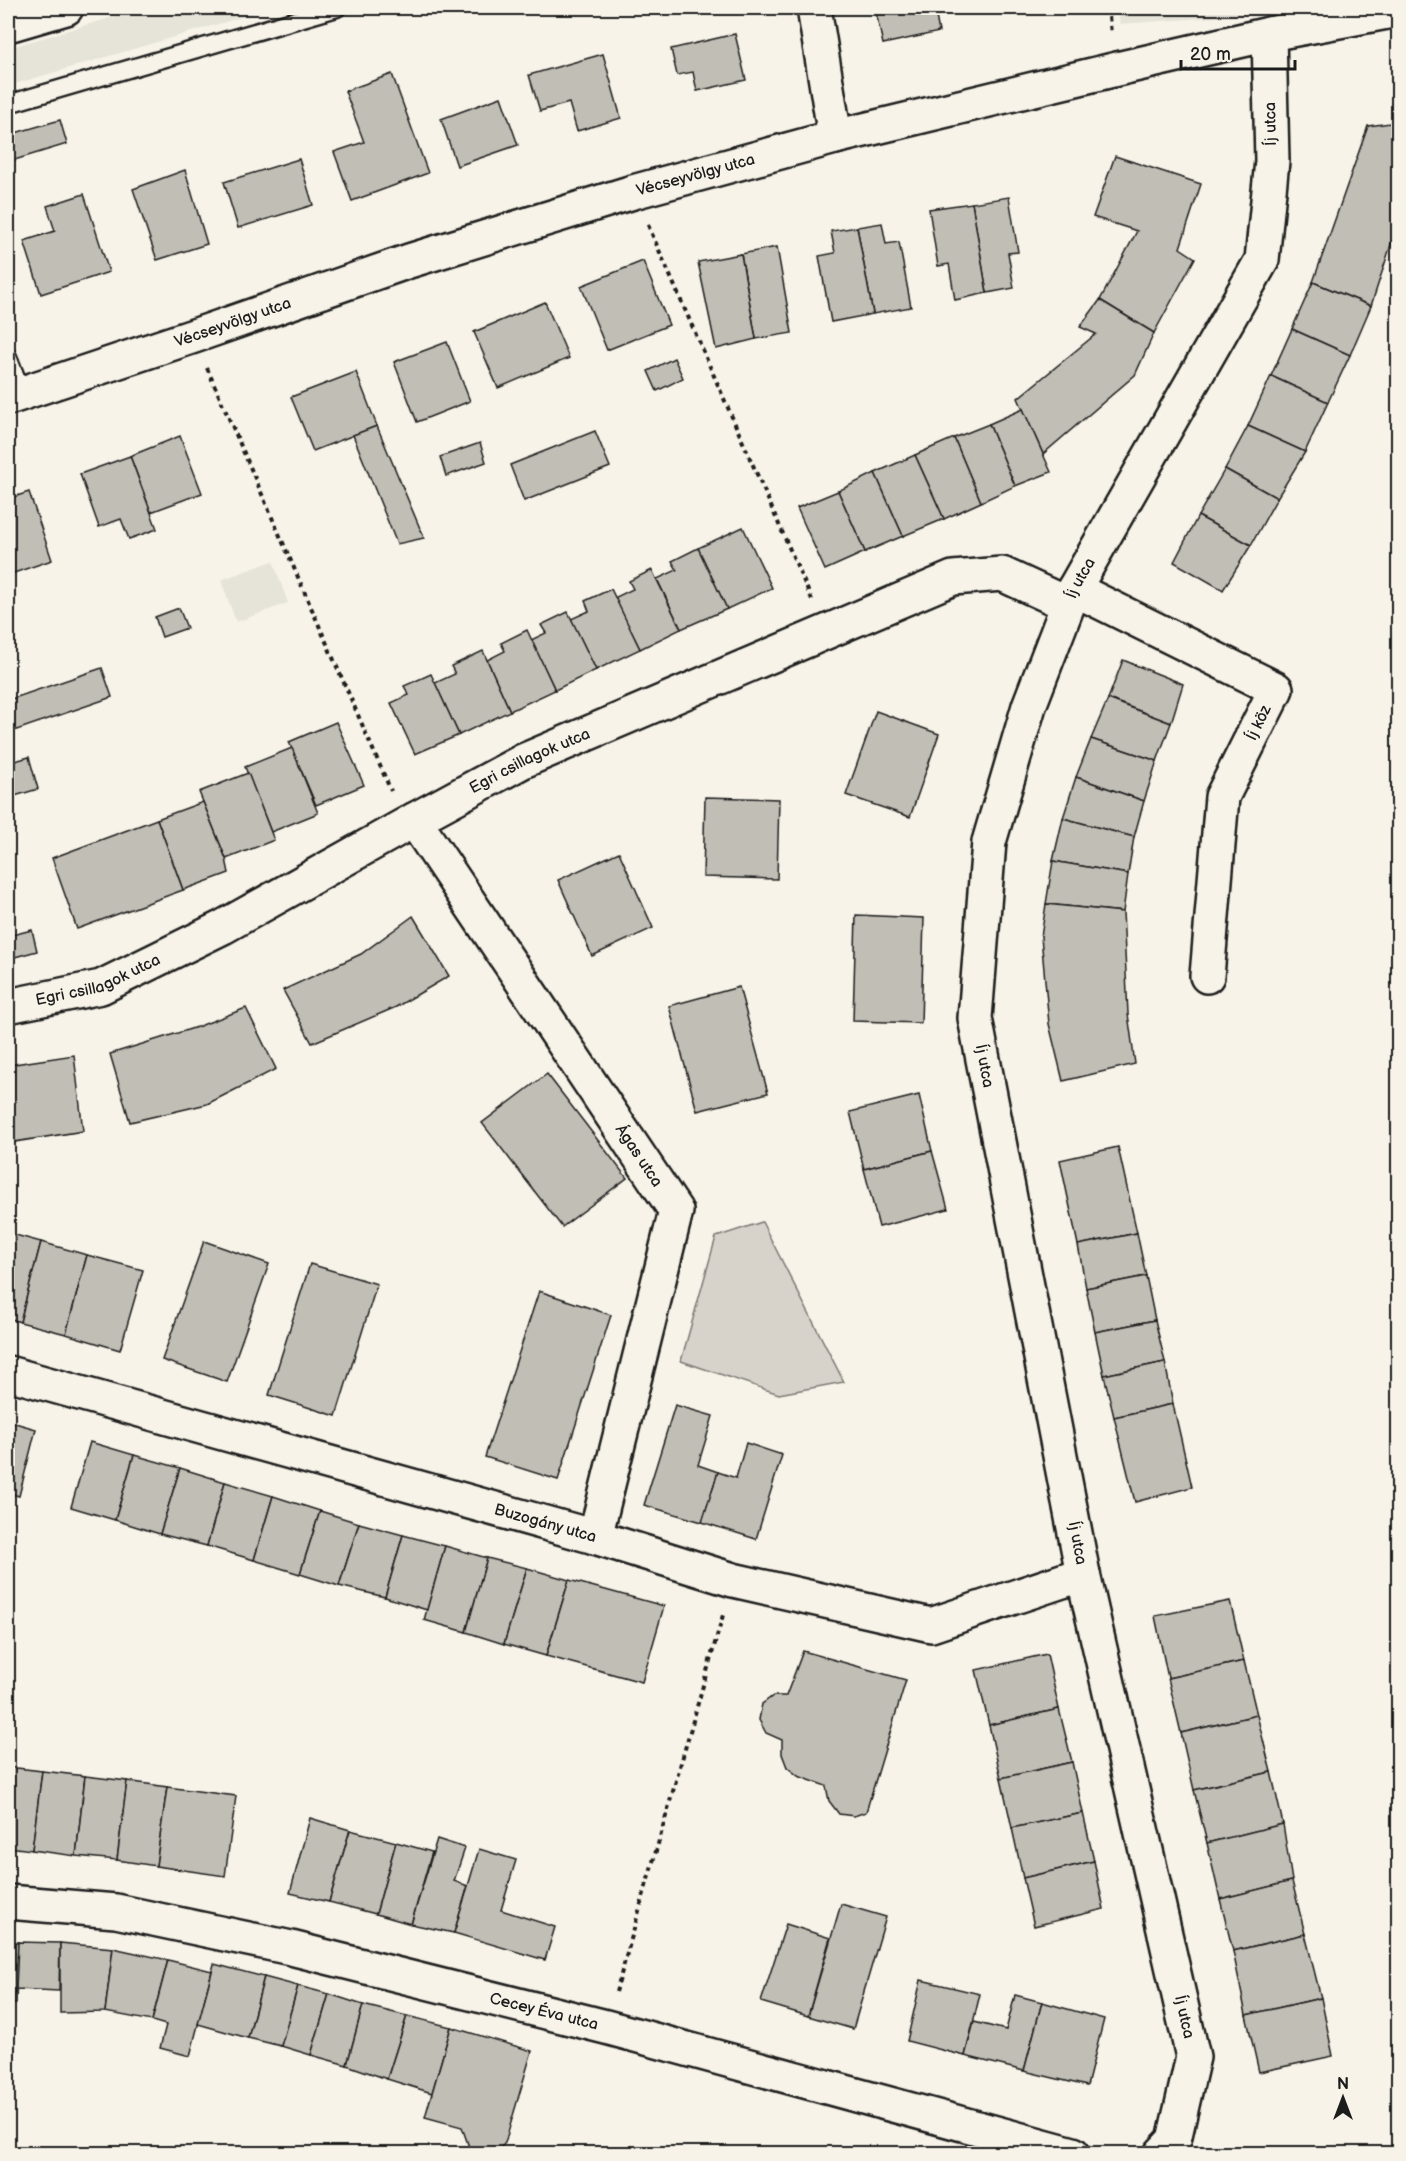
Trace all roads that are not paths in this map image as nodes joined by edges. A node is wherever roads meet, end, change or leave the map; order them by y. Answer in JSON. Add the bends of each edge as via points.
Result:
{"nodes":[{"id":1,"x":66,"y":8,"type":"edge"},
{"id":2,"x":336,"y":8,"type":"edge"},
{"id":3,"x":813,"y":8,"type":"edge"},
{"id":4,"x":1398,"y":10,"type":"edge"},
{"id":5,"x":8,"y":25,"type":"edge"},
{"id":6,"x":1269,"y":34,"type":"junction"},
{"id":7,"x":8,"y":104,"type":"edge"},
{"id":8,"x":835,"y":137,"type":"junction"},
{"id":9,"x":8,"y":357,"type":"edge"},
{"id":10,"x":15,"y":396,"type":"edge"},
{"id":11,"x":1071,"y":597,"type":"junction"},
{"id":12,"x":414,"y":820,"type":"junction"},
{"id":13,"x":1207,"y":976,"type":"dead end"},
{"id":14,"x":8,"y":1006,"type":"edge"},
{"id":15,"x":8,"y":1373,"type":"edge"},
{"id":16,"x":595,"y":1537,"type":"junction"},
{"id":17,"x":1083,"y":1574,"type":"junction"},
{"id":18,"x":8,"y":1902,"type":"edge"},
{"id":19,"x":1167,"y":2147,"type":"edge"},
{"id":20,"x":1073,"y":2154,"type":"edge"}],
"edges":[{"from":1,"to":5,"type":"street"},
{"from":2,"to":7,"type":"lane"},
{"from":3,"to":8,"type":"street"},
{"from":4,"to":6,"type":"street","name":"Vécseyvölgy utca"},
{"from":6,"to":8,"type":"street","name":"Vécseyvölgy utca"},
{"from":6,"to":11,"type":"street","name":"Íj utca","via":[[1272,161],[1262,260]]},
{"from":8,"to":10,"type":"street","name":"Vécseyvölgy utca","via":[[633,192],[409,261]]},
{"from":9,"to":10,"type":"lane"},
{"from":11,"to":12,"type":"street","name":"Egri csillagok utca","via":[[1002,574],[953,578],[523,761]]},
{"from":11,"to":13,"type":"street","name":"Íj köz","via":[[1276,689],[1222,797]]},
{"from":11,"to":17,"type":"street","name":"Íj utca","via":[[1029,706],[989,842],[975,1018]]},
{"from":12,"to":14,"type":"street","name":"Egri csillagok utca","via":[[223,927],[101,987]]},
{"from":12,"to":16,"type":"street","name":"Ágas utca","via":[[676,1211]]},
{"from":15,"to":16,"type":"street","name":"Buzogány utca"},
{"from":16,"to":17,"type":"street","name":"Buzogány utca","via":[[733,1580],[931,1625]]},
{"from":17,"to":19,"type":"street","name":"Íj utca","via":[[1193,2056]]},
{"from":18,"to":20,"type":"street","name":"Cecey Éva utca","via":[[128,1914],[291,1948],[606,2027]]}]}
